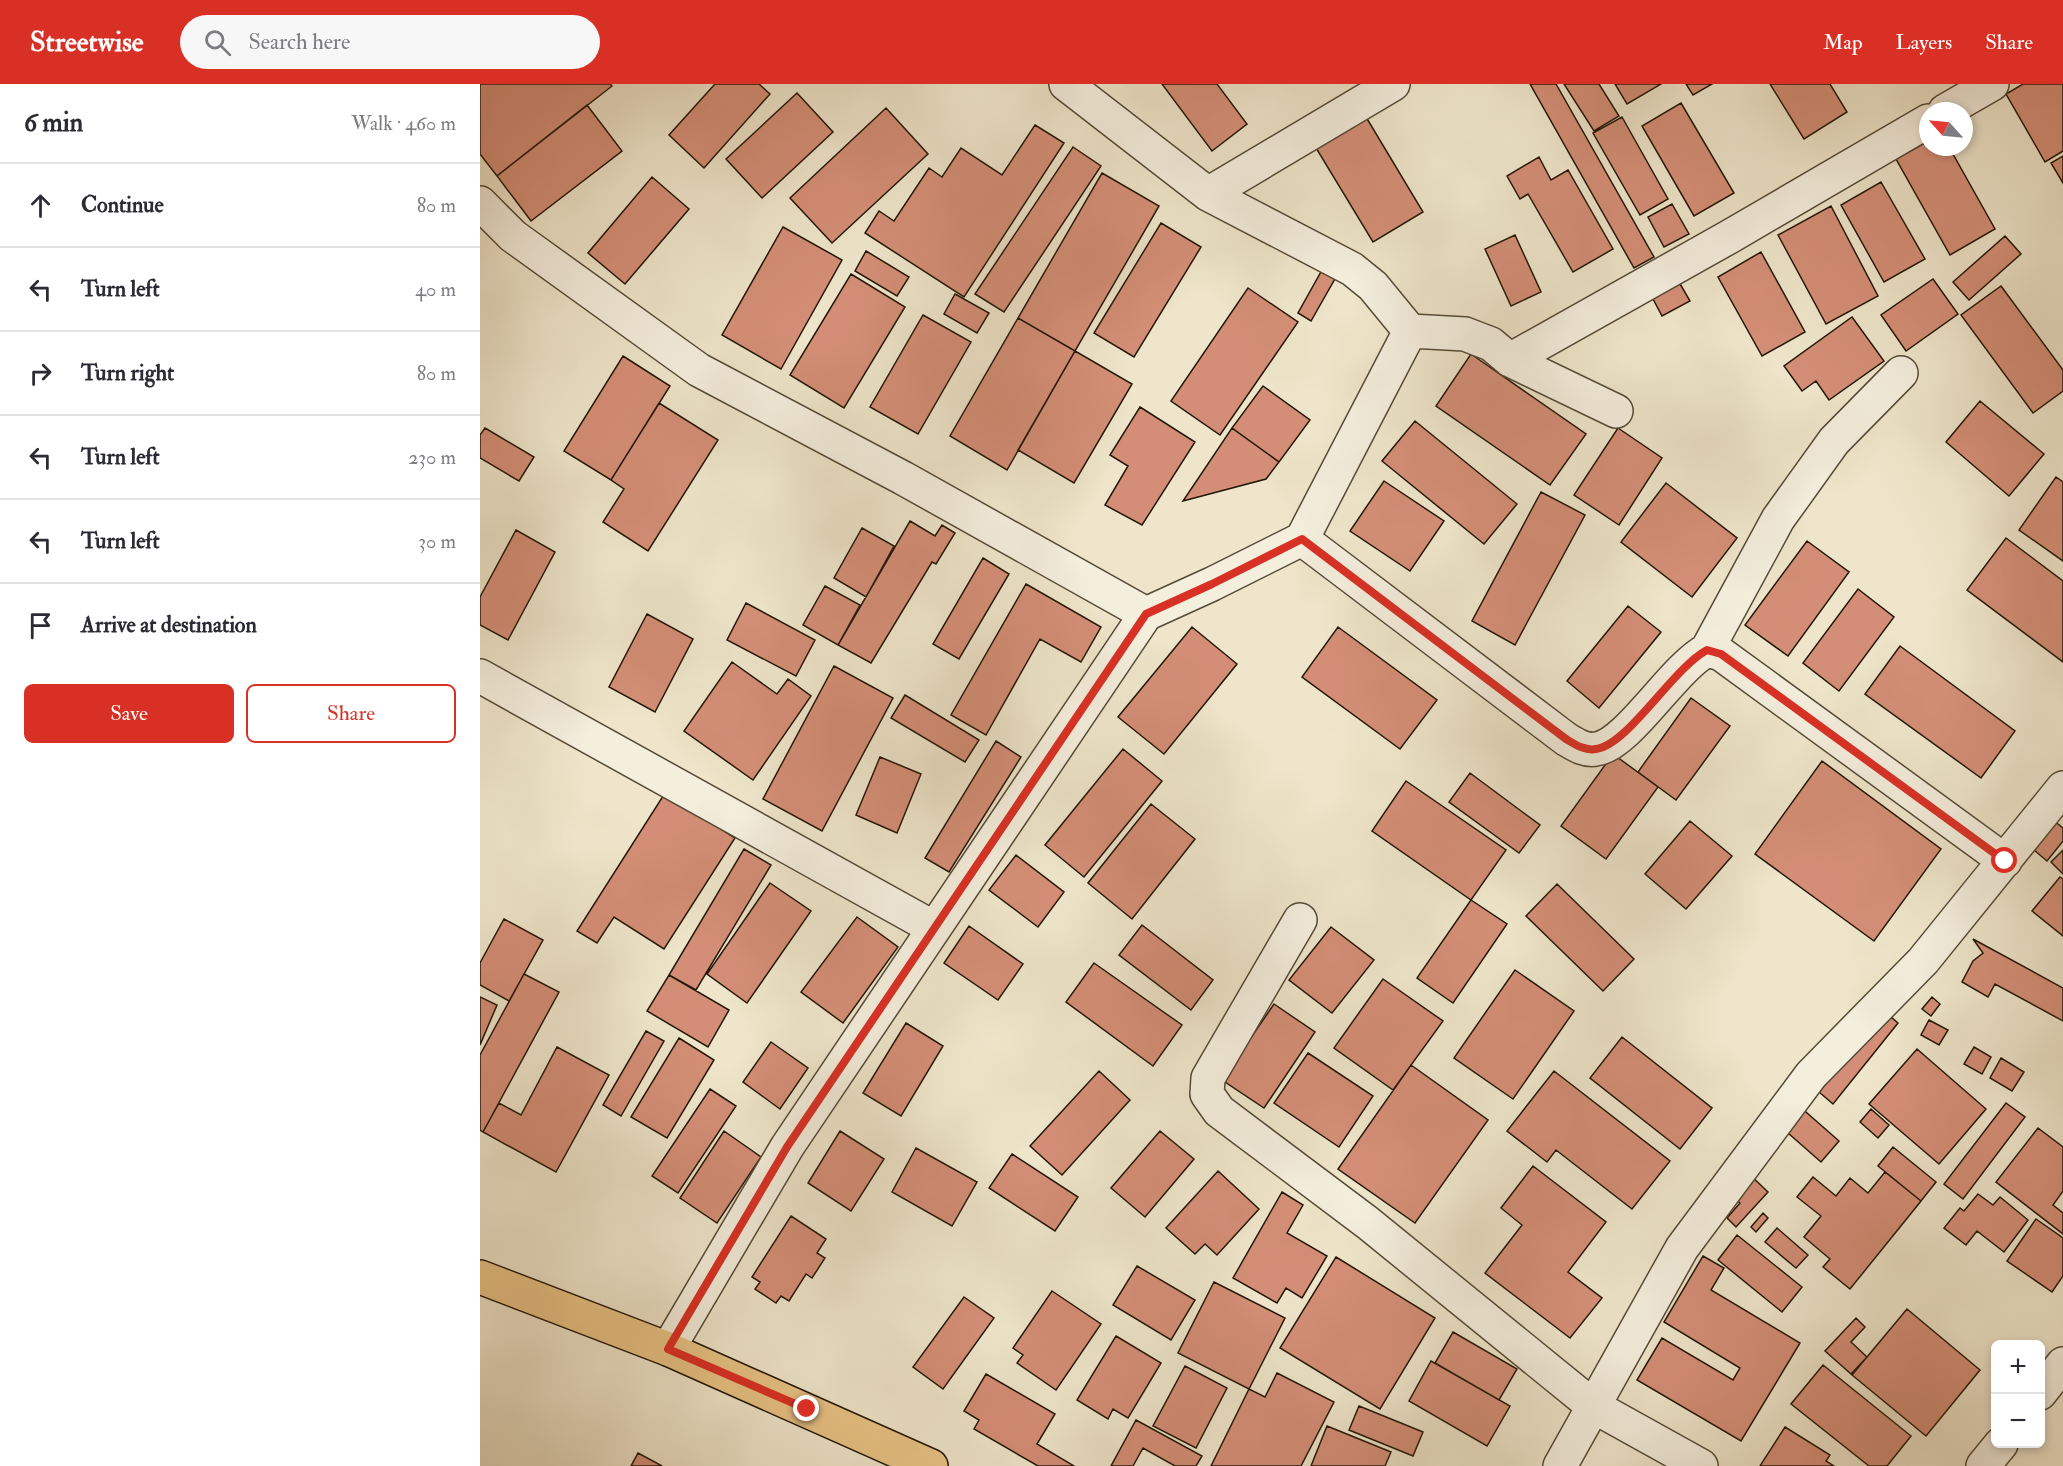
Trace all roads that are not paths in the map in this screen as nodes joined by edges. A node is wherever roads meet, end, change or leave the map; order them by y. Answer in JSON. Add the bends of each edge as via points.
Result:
{"nodes":[{"id":1,"x":1066,"y":84,"type":"edge"},
{"id":2,"x":1393,"y":84,"type":"edge"},
{"id":3,"x":1992,"y":84,"type":"edge"},
{"id":4,"x":1961,"y":102,"type":"edge"},
{"id":5,"x":1919,"y":126,"type":"edge"},
{"id":6,"x":1208,"y":194,"type":"junction"},
{"id":7,"x":480,"y":203,"type":"edge"},
{"id":8,"x":1410,"y":331,"type":"junction"},
{"id":9,"x":1510,"y":360,"type":"junction"},
{"id":10,"x":1901,"y":373,"type":"dead end"},
{"id":11,"x":1617,"y":411,"type":"dead end"},
{"id":12,"x":1302,"y":539,"type":"junction"},
{"id":13,"x":1146,"y":614,"type":"junction"},
{"id":14,"x":1707,"y":650,"type":"junction"},
{"id":15,"x":480,"y":676,"type":"edge"},
{"id":16,"x":2063,"y":788,"type":"edge"},
{"id":17,"x":2005,"y":861,"type":"junction"},
{"id":18,"x":1300,"y":920,"type":"dead end"},
{"id":19,"x":934,"y":927,"type":"junction"},
{"id":20,"x":480,"y":1277,"type":"edge"},
{"id":21,"x":668,"y":1349,"type":"junction"},
{"id":22,"x":2063,"y":1365,"type":"edge"},
{"id":23,"x":2045,"y":1387,"type":"edge"},
{"id":24,"x":1593,"y":1406,"type":"junction"},
{"id":25,"x":1997,"y":1448,"type":"edge"},
{"id":26,"x":931,"y":1466,"type":"edge"},
{"id":27,"x":1560,"y":1466,"type":"edge"},
{"id":28,"x":1701,"y":1466,"type":"edge"},
{"id":29,"x":1983,"y":1466,"type":"edge"}],
"edges":[{"from":1,"to":6,"type":"street"},
{"from":2,"to":6,"type":"street"},
{"from":3,"to":4,"type":"street"},
{"from":5,"to":9,"type":"street"},
{"from":6,"to":8,"type":"street","via":[[1352,269],[1373,286]]},
{"from":7,"to":13,"type":"street","via":[[513,236],[699,370]]},
{"from":8,"to":9,"type":"street","via":[[1464,334],[1491,344]]},
{"from":8,"to":12,"type":"street"},
{"from":9,"to":11,"type":"street"},
{"from":10,"to":14,"type":"street","via":[[1834,441],[1778,519]]},
{"from":12,"to":13,"type":"street"},
{"from":12,"to":14,"type":"street","via":[[1581,748],[1607,746],[1620,737],[1679,671]]},
{"from":13,"to":19,"type":"street"},
{"from":14,"to":17,"type":"street","via":[[1721,654]]},
{"from":15,"to":19,"type":"street"},
{"from":16,"to":17,"type":"street"},
{"from":17,"to":24,"type":"street","via":[[1923,961],[1811,1075],[1682,1248]]},
{"from":18,"to":24,"type":"street","via":[[1208,1078],[1207,1094],[1219,1111],[1368,1223]]},
{"from":19,"to":21,"type":"street","via":[[787,1147]]},
{"from":20,"to":21,"type":"main road"},
{"from":21,"to":26,"type":"main road"},
{"from":22,"to":23,"type":"street"},
{"from":24,"to":27,"type":"street"},
{"from":24,"to":28,"type":"street"},
{"from":25,"to":29,"type":"street"}]}
